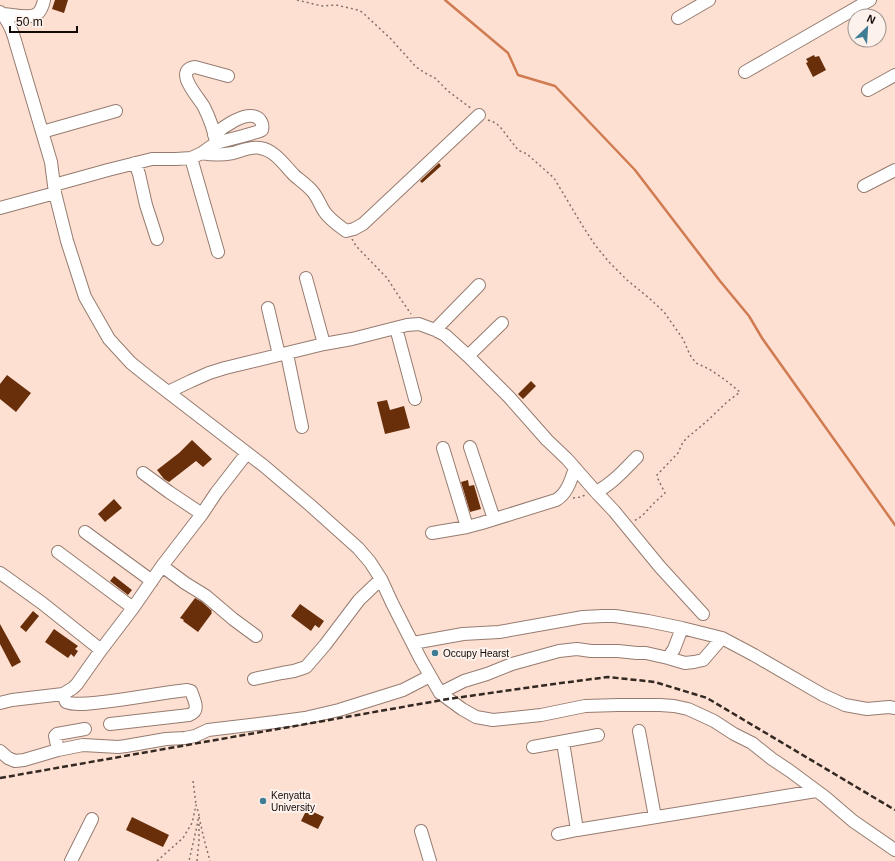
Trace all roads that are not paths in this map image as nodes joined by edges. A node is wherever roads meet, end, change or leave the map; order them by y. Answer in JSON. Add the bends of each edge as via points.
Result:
{"nodes":[{"id":1,"x":44,"y":0,"type":"edge"},
{"id":2,"x":709,"y":0,"type":"edge"},
{"id":3,"x":870,"y":0,"type":"edge"},
{"id":4,"x":1,"y":13,"type":"edge"},
{"id":5,"x":678,"y":18,"type":"dead end"},
{"id":6,"x":745,"y":72,"type":"dead end"},
{"id":7,"x":895,"y":75,"type":"edge"},
{"id":8,"x":228,"y":76,"type":"dead end"},
{"id":9,"x":868,"y":90,"type":"dead end"},
{"id":10,"x":116,"y":111,"type":"dead end"},
{"id":11,"x":479,"y":115,"type":"road end"},
{"id":12,"x":42,"y":132,"type":"junction"},
{"id":13,"x":202,"y":153,"type":"junction"},
{"id":14,"x":191,"y":158,"type":"junction"},
{"id":15,"x":135,"y":163,"type":"junction"},
{"id":16,"x":895,"y":170,"type":"edge"},
{"id":17,"x":864,"y":186,"type":"dead end"},
{"id":18,"x":54,"y":189,"type":"junction"},
{"id":19,"x":0,"y":208,"type":"edge"},
{"id":20,"x":157,"y":239,"type":"dead end"},
{"id":21,"x":218,"y":252,"type":"dead end"},
{"id":22,"x":306,"y":278,"type":"dead end"},
{"id":23,"x":480,"y":285,"type":"dead end"},
{"id":24,"x":268,"y":308,"type":"dead end"},
{"id":25,"x":502,"y":323,"type":"dead end"},
{"id":26,"x":396,"y":328,"type":"junction"},
{"id":27,"x":435,"y":330,"type":"junction"},
{"id":28,"x":324,"y":344,"type":"junction"},
{"id":29,"x":283,"y":354,"type":"junction"},
{"id":30,"x":468,"y":356,"type":"junction"},
{"id":31,"x":168,"y":392,"type":"junction"},
{"id":32,"x":415,"y":399,"type":"dead end"},
{"id":33,"x":302,"y":427,"type":"dead end"},
{"id":34,"x":470,"y":447,"type":"dead end"},
{"id":35,"x":443,"y":448,"type":"dead end"},
{"id":36,"x":247,"y":453,"type":"junction"},
{"id":37,"x":636,"y":457,"type":"dead end"},
{"id":38,"x":575,"y":468,"type":"junction"},
{"id":39,"x":144,"y":473,"type":"dead end"},
{"id":40,"x":596,"y":492,"type":"junction"},
{"id":41,"x":202,"y":514,"type":"junction"},
{"id":42,"x":494,"y":519,"type":"junction"},
{"id":43,"x":466,"y":527,"type":"junction"},
{"id":44,"x":85,"y":532,"type":"dead end"},
{"id":45,"x":432,"y":532,"type":"dead end"},
{"id":46,"x":58,"y":552,"type":"dead end"},
{"id":47,"x":162,"y":566,"type":"junction"},
{"id":48,"x":0,"y":573,"type":"edge"},
{"id":49,"x":381,"y":579,"type":"junction"},
{"id":50,"x":152,"y":582,"type":"junction"},
{"id":51,"x":134,"y":608,"type":"junction"},
{"id":52,"x":703,"y":614,"type":"dead end"},
{"id":53,"x":682,"y":628,"type":"junction"},
{"id":54,"x":256,"y":636,"type":"dead end"},
{"id":55,"x":722,"y":638,"type":"junction"},
{"id":56,"x":413,"y":643,"type":"junction"},
{"id":57,"x":101,"y":650,"type":"junction"},
{"id":58,"x":668,"y":658,"type":"junction"},
{"id":59,"x":430,"y":676,"type":"junction"},
{"id":60,"x":254,"y":679,"type":"dead end"},
{"id":61,"x":440,"y":693,"type":"junction"},
{"id":62,"x":63,"y":694,"type":"junction"},
{"id":63,"x":0,"y":703,"type":"edge"},
{"id":64,"x":895,"y":708,"type":"edge"},
{"id":65,"x":110,"y":724,"type":"dead end"},
{"id":66,"x":85,"y":729,"type":"dead end"},
{"id":67,"x":639,"y":731,"type":"dead end"},
{"id":68,"x":598,"y":735,"type":"dead end"},
{"id":69,"x":563,"y":742,"type":"junction"},
{"id":70,"x":533,"y":747,"type":"dead end"},
{"id":71,"x":58,"y":750,"type":"junction"},
{"id":72,"x":0,"y":751,"type":"edge"},
{"id":73,"x":816,"y":791,"type":"junction"},
{"id":74,"x":655,"y":817,"type":"junction"},
{"id":75,"x":92,"y":819,"type":"dead end"},
{"id":76,"x":577,"y":830,"type":"junction"},
{"id":77,"x":421,"y":831,"type":"dead end"},
{"id":78,"x":558,"y":834,"type":"dead end"},
{"id":79,"x":895,"y":850,"type":"edge"},
{"id":80,"x":71,"y":861,"type":"edge"},
{"id":81,"x":430,"y":861,"type":"edge"}],
"edges":[{"from":1,"to":4,"type":"street","via":[[42,8],[30,17]]},
{"from":2,"to":5,"type":"street"},
{"from":3,"to":6,"type":"street"},
{"from":4,"to":12,"type":"street","via":[[12,30]]},
{"from":7,"to":9,"type":"street"},
{"from":8,"to":13,"type":"street","via":[[195,68],[188,71],[190,88],[204,106],[215,139]]},
{"from":10,"to":12,"type":"street"},
{"from":11,"to":13,"type":"street","via":[[363,224],[346,231],[323,210],[312,191],[283,162],[265,149],[258,147],[217,155]]},
{"from":12,"to":18,"type":"street","via":[[51,162]]},
{"from":13,"to":14,"type":"street"},
{"from":14,"to":15,"type":"street","via":[[152,159]]},
{"from":14,"to":21,"type":"street"},
{"from":15,"to":18,"type":"street"},
{"from":15,"to":20,"type":"street"},
{"from":16,"to":17,"type":"street"},
{"from":18,"to":19,"type":"street"},
{"from":18,"to":31,"type":"street","via":[[85,297],[108,339],[132,363]]},
{"from":22,"to":28,"type":"street"},
{"from":23,"to":27,"type":"street"},
{"from":24,"to":29,"type":"street"},
{"from":25,"to":30,"type":"street"},
{"from":26,"to":27,"type":"street","via":[[419,324]]},
{"from":26,"to":28,"type":"street"},
{"from":26,"to":32,"type":"street"},
{"from":27,"to":30,"type":"street"},
{"from":28,"to":29,"type":"street"},
{"from":29,"to":31,"type":"street","via":[[225,368]]},
{"from":29,"to":33,"type":"street"},
{"from":30,"to":38,"type":"street"},
{"from":31,"to":36,"type":"street"},
{"from":34,"to":42,"type":"street"},
{"from":35,"to":43,"type":"street"},
{"from":36,"to":41,"type":"street"},
{"from":36,"to":49,"type":"street","via":[[358,548]]},
{"from":37,"to":40,"type":"street","via":[[613,481]]},
{"from":38,"to":40,"type":"street"},
{"from":38,"to":42,"type":"street","via":[[561,497]]},
{"from":39,"to":41,"type":"street"},
{"from":40,"to":52,"type":"street"},
{"from":41,"to":47,"type":"street"},
{"from":42,"to":43,"type":"street"},
{"from":43,"to":45,"type":"street"},
{"from":44,"to":50,"type":"street"},
{"from":46,"to":51,"type":"street"},
{"from":47,"to":50,"type":"street"},
{"from":47,"to":54,"type":"street","via":[[206,596]]},
{"from":48,"to":57,"type":"street"},
{"from":49,"to":56,"type":"street"},
{"from":49,"to":60,"type":"street","via":[[360,600],[306,667]]},
{"from":50,"to":51,"type":"street"},
{"from":51,"to":57,"type":"street"},
{"from":53,"to":55,"type":"street"},
{"from":53,"to":56,"type":"street","via":[[615,616],[588,616],[499,632],[463,634]]},
{"from":53,"to":58,"type":"street"},
{"from":55,"to":58,"type":"street","via":[[703,660],[685,663]]},
{"from":55,"to":64,"type":"street","via":[[844,705],[867,709]]},
{"from":56,"to":59,"type":"street"},
{"from":57,"to":62,"type":"street","via":[[77,684]]},
{"from":58,"to":61,"type":"street","via":[[618,651],[559,651],[512,664],[464,681]]},
{"from":59,"to":61,"type":"street"},
{"from":59,"to":71,"type":"street","via":[[403,690],[305,718],[208,730],[185,738],[153,740],[126,746],[83,745]]},
{"from":61,"to":73,"type":"street","via":[[476,717],[493,720],[541,715],[585,706],[660,705],[688,709],[752,743]]},
{"from":62,"to":63,"type":"street"},
{"from":62,"to":65,"type":"street","via":[[66,702],[85,703],[187,690],[191,691],[196,707],[196,711],[189,715]]},
{"from":66,"to":71,"type":"street","via":[[57,734],[55,736]]},
{"from":67,"to":74,"type":"street"},
{"from":68,"to":69,"type":"street"},
{"from":69,"to":70,"type":"street"},
{"from":69,"to":76,"type":"street"},
{"from":71,"to":72,"type":"street","via":[[15,761]]},
{"from":73,"to":74,"type":"street"},
{"from":73,"to":79,"type":"street"},
{"from":74,"to":76,"type":"street"},
{"from":75,"to":80,"type":"street"},
{"from":76,"to":78,"type":"street"},
{"from":77,"to":81,"type":"street"}]}
